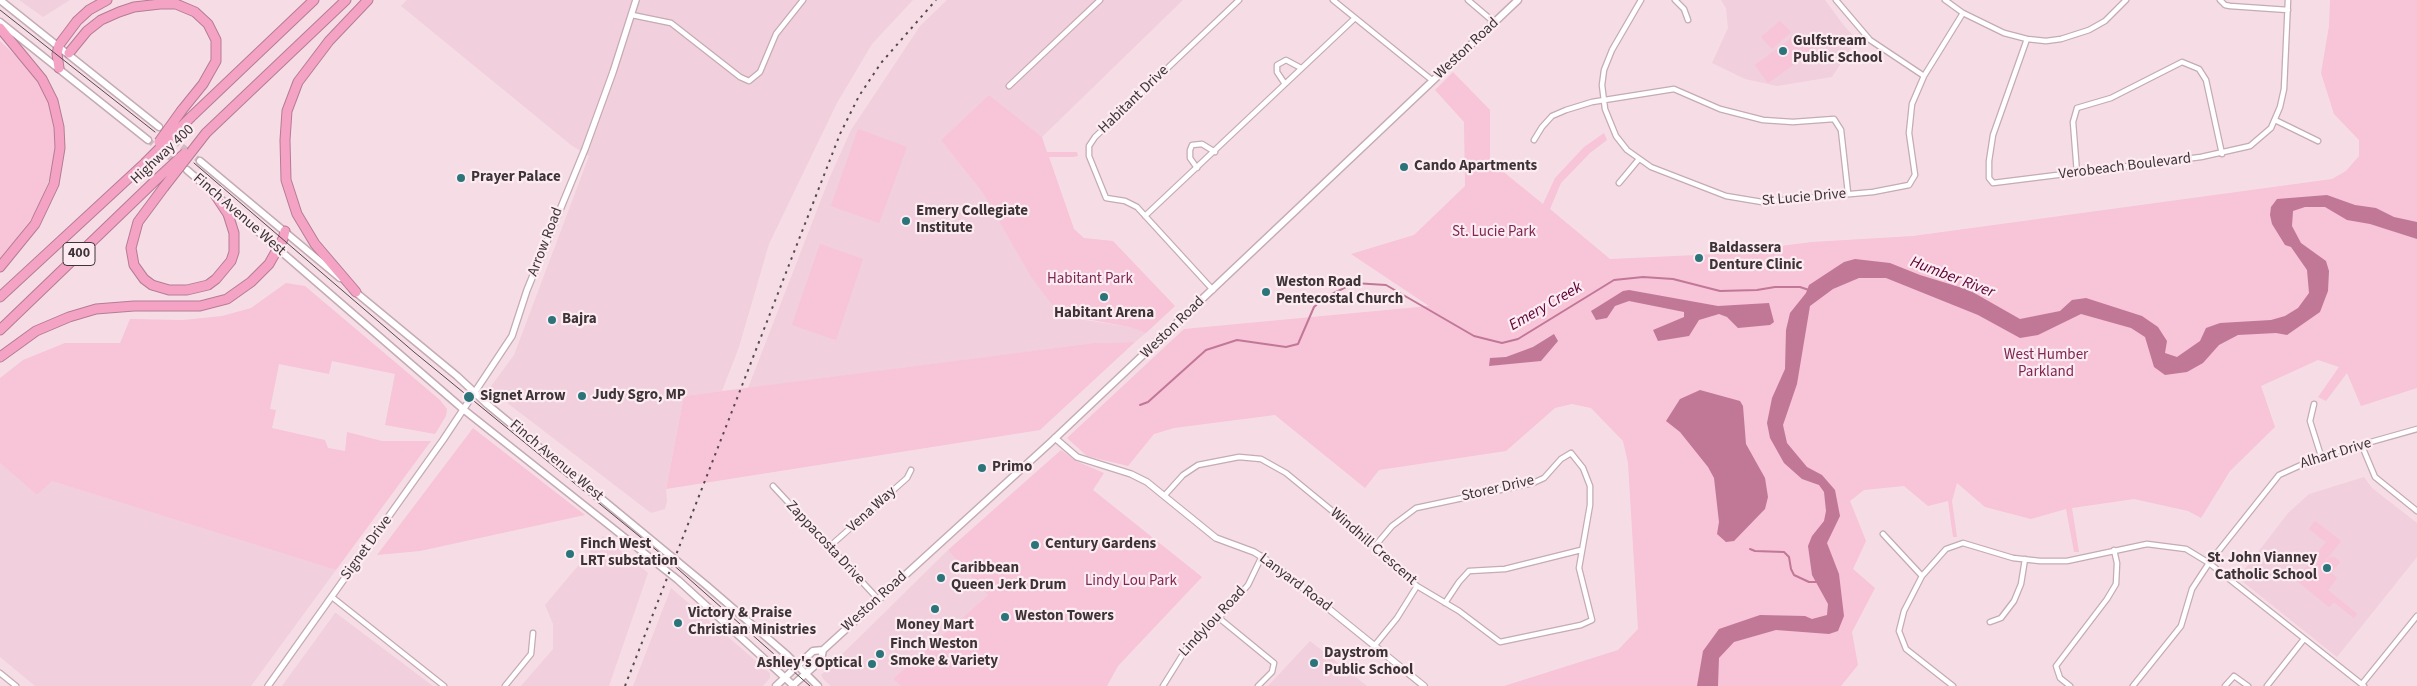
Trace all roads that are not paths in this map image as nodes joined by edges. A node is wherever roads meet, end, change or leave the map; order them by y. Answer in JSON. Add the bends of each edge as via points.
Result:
{"nodes":[{"id":1,"x":0,"y":0,"type":"edge"},
{"id":2,"x":107,"y":0,"type":"edge"},
{"id":3,"x":314,"y":0,"type":"edge"},
{"id":4,"x":346,"y":0,"type":"edge"},
{"id":5,"x":368,"y":0,"type":"edge"},
{"id":6,"x":636,"y":0,"type":"edge"},
{"id":7,"x":803,"y":0,"type":"edge"},
{"id":8,"x":1100,"y":0,"type":"edge"},
{"id":9,"x":1239,"y":0,"type":"edge"},
{"id":10,"x":1333,"y":0,"type":"edge"},
{"id":11,"x":1468,"y":0,"type":"edge"},
{"id":12,"x":1518,"y":0,"type":"edge"},
{"id":13,"x":1641,"y":0,"type":"edge"},
{"id":14,"x":1675,"y":0,"type":"edge"},
{"id":15,"x":1836,"y":0,"type":"edge"},
{"id":16,"x":1946,"y":0,"type":"edge"},
{"id":17,"x":2126,"y":0,"type":"edge"},
{"id":18,"x":2220,"y":0,"type":"edge"},
{"id":19,"x":2288,"y":0,"type":"edge"},
{"id":20,"x":2288,"y":10,"type":"junction"},
{"id":21,"x":1963,"y":13,"type":"junction"},
{"id":22,"x":632,"y":15,"type":"junction"},
{"id":23,"x":1355,"y":18,"type":"junction"},
{"id":24,"x":1688,"y":20,"type":"dead end"},
{"id":25,"x":0,"y":22,"type":"edge"},
{"id":26,"x":1495,"y":22,"type":"junction"},
{"id":27,"x":0,"y":28,"type":"edge"},
{"id":28,"x":2027,"y":39,"type":"junction"},
{"id":29,"x":59,"y":45,"type":"junction"},
{"id":30,"x":69,"y":53,"type":"junction"},
{"id":31,"x":59,"y":68,"type":"junction"},
{"id":32,"x":1301,"y":68,"type":"junction"},
{"id":33,"x":1924,"y":76,"type":"junction"},
{"id":34,"x":1433,"y":81,"type":"junction"},
{"id":35,"x":1284,"y":84,"type":"junction"},
{"id":36,"x":1009,"y":86,"type":"dead end"},
{"id":37,"x":1604,"y":101,"type":"junction"},
{"id":38,"x":2274,"y":120,"type":"junction"},
{"id":39,"x":159,"y":127,"type":"dead end"},
{"id":40,"x":206,"y":134,"type":"junction"},
{"id":41,"x":148,"y":140,"type":"tunnel mouth"},
{"id":42,"x":1534,"y":140,"type":"dead end"},
{"id":43,"x":2318,"y":141,"type":"dead end"},
{"id":44,"x":1214,"y":152,"type":"junction"},
{"id":45,"x":2222,"y":154,"type":"junction"},
{"id":46,"x":1639,"y":160,"type":"junction"},
{"id":47,"x":200,"y":161,"type":"tunnel mouth"},
{"id":48,"x":145,"y":163,"type":"junction"},
{"id":49,"x":1197,"y":168,"type":"junction"},
{"id":50,"x":187,"y":170,"type":"dead end"},
{"id":51,"x":2077,"y":173,"type":"junction"},
{"id":52,"x":1619,"y":183,"type":"dead end"},
{"id":53,"x":214,"y":193,"type":"junction"},
{"id":54,"x":1848,"y":193,"type":"junction"},
{"id":55,"x":1145,"y":216,"type":"junction"},
{"id":56,"x":285,"y":231,"type":"junction"},
{"id":57,"x":278,"y":248,"type":"junction"},
{"id":58,"x":0,"y":267,"type":"edge"},
{"id":59,"x":1213,"y":290,"type":"junction"},
{"id":60,"x":356,"y":292,"type":"junction"},
{"id":61,"x":0,"y":297,"type":"edge"},
{"id":62,"x":0,"y":330,"type":"edge"},
{"id":63,"x":0,"y":357,"type":"edge"},
{"id":64,"x":474,"y":392,"type":"junction"},
{"id":65,"x":2314,"y":404,"type":"dead end"},
{"id":66,"x":463,"y":409,"type":"junction"},
{"id":67,"x":2417,"y":429,"type":"edge"},
{"id":68,"x":1055,"y":438,"type":"junction"},
{"id":69,"x":2362,"y":446,"type":"junction"},
{"id":70,"x":2320,"y":456,"type":"junction"},
{"id":71,"x":911,"y":470,"type":"dead end"},
{"id":72,"x":773,"y":486,"type":"dead end"},
{"id":73,"x":1165,"y":495,"type":"junction"},
{"id":74,"x":2417,"y":511,"type":"edge"},
{"id":75,"x":1883,"y":534,"type":"dead end"},
{"id":76,"x":1375,"y":546,"type":"junction"},
{"id":77,"x":829,"y":547,"type":"junction"},
{"id":78,"x":1580,"y":550,"type":"junction"},
{"id":79,"x":2114,"y":550,"type":"junction"},
{"id":80,"x":1262,"y":556,"type":"junction"},
{"id":81,"x":2024,"y":559,"type":"junction"},
{"id":82,"x":2208,"y":563,"type":"junction"},
{"id":83,"x":1922,"y":576,"type":"junction"},
{"id":84,"x":1417,"y":586,"type":"junction"},
{"id":85,"x":332,"y":596,"type":"junction"},
{"id":86,"x":878,"y":599,"type":"junction"},
{"id":87,"x":1445,"y":603,"type":"junction"},
{"id":88,"x":2417,"y":616,"type":"edge"},
{"id":89,"x":1219,"y":618,"type":"junction"},
{"id":90,"x":1592,"y":620,"type":"joint"},
{"id":91,"x":1990,"y":622,"type":"dead end"},
{"id":92,"x":533,"y":633,"type":"dead end"},
{"id":93,"x":2304,"y":639,"type":"junction"},
{"id":94,"x":1375,"y":646,"type":"junction"},
{"id":95,"x":823,"y":650,"type":"junction"},
{"id":96,"x":798,"y":666,"type":"junction"},
{"id":97,"x":0,"y":673,"type":"edge"},
{"id":98,"x":805,"y":674,"type":"junction"},
{"id":99,"x":785,"y":677,"type":"junction"},
{"id":100,"x":1946,"y":680,"type":"junction"},
{"id":101,"x":2363,"y":685,"type":"edge"},
{"id":102,"x":16,"y":686,"type":"edge"},
{"id":103,"x":268,"y":686,"type":"edge"},
{"id":104,"x":444,"y":686,"type":"edge"},
{"id":105,"x":505,"y":686,"type":"edge"},
{"id":106,"x":776,"y":686,"type":"edge"},
{"id":107,"x":793,"y":686,"type":"edge"},
{"id":108,"x":818,"y":686,"type":"edge"},
{"id":109,"x":1163,"y":686,"type":"edge"},
{"id":110,"x":1258,"y":686,"type":"edge"},
{"id":111,"x":1424,"y":686,"type":"edge"},
{"id":112,"x":1942,"y":686,"type":"edge"},
{"id":113,"x":1953,"y":686,"type":"edge"},
{"id":114,"x":2070,"y":686,"type":"edge"},
{"id":115,"x":2133,"y":686,"type":"edge"},
{"id":116,"x":2225,"y":686,"type":"edge"},
{"id":117,"x":2248,"y":686,"type":"edge"},
{"id":118,"x":2267,"y":686,"type":"edge"}],
"edges":[{"from":1,"to":29,"type":"main road"},
{"from":2,"to":29,"type":"highway","via":[[89,10]]},
{"from":3,"to":48,"type":"highway","name":"Highway 400","number":"400","bridge":true},
{"from":4,"to":40,"type":"highway","name":"Highway 400","number":"400"},
{"from":5,"to":60,"type":"highway","via":[[329,41],[298,82],[287,111],[285,140],[286,180],[297,214],[315,244]]},
{"from":6,"to":22,"type":"street","name":"Arrow Road"},
{"from":7,"to":22,"type":"street","via":[[776,34],[760,72],[749,80],[740,77],[671,23]]},
{"from":8,"to":36,"type":"street"},
{"from":9,"to":55,"type":"street","name":"Habitant Drive","via":[[1089,146],[1089,156],[1106,198],[1131,203]]},
{"from":10,"to":23,"type":"street"},
{"from":11,"to":26,"type":"street"},
{"from":12,"to":26,"type":"main road","name":"Weston Road"},
{"from":13,"to":37,"type":"street","name":"St Lucie Drive","via":[[1606,62],[1602,85]]},
{"from":14,"to":24,"type":"street","via":[[1684,9]]},
{"from":15,"to":33,"type":"street","via":[[1870,40]]},
{"from":16,"to":21,"type":"street"},
{"from":17,"to":28,"type":"street","via":[[2105,21],[2080,34],[2046,41]]},
{"from":18,"to":20,"type":"street","via":[[2230,6]]},
{"from":19,"to":20,"type":"street","name":"Verobeach Boulevard"},
{"from":20,"to":38,"type":"street","name":"Verobeach Boulevard","via":[[2284,89]]},
{"from":21,"to":28,"type":"street","via":[[2004,34]]},
{"from":21,"to":33,"type":"street","name":"St Lucie Drive"},
{"from":22,"to":64,"type":"street","name":"Arrow Road","via":[[585,149],[527,290],[512,336]]},
{"from":23,"to":32,"type":"street"},
{"from":23,"to":34,"type":"street"},
{"from":25,"to":31,"type":"main road"},
{"from":26,"to":34,"type":"main road","name":"Weston Road"},
{"from":27,"to":58,"type":"highway","via":[[42,79],[53,101],[60,148],[54,184],[35,224]]},
{"from":28,"to":51,"type":"street","name":"Verobeach Boulevard","via":[[1993,135],[1990,181],[1997,184]]},
{"from":29,"to":30,"type":"main road"},
{"from":29,"to":31,"type":"highway"},
{"from":30,"to":39,"type":"main road"},
{"from":30,"to":48,"type":"highway","bridge":true,"via":[[87,31],[119,12],[176,4],[195,12],[208,24],[216,40],[216,61]]},
{"from":31,"to":41,"type":"main road"},
{"from":32,"to":35,"type":"street"},
{"from":32,"to":35,"type":"street","via":[[1286,60],[1277,65],[1276,72]]},
{"from":33,"to":54,"type":"street","name":"St Lucie Drive","via":[[1912,104],[1909,124],[1914,168],[1912,182],[1900,187]]},
{"from":34,"to":59,"type":"main road","name":"Weston Road"},
{"from":35,"to":44,"type":"street"},
{"from":37,"to":42,"type":"street","via":[[1552,116]]},
{"from":37,"to":46,"type":"street","name":"St Lucie Drive","via":[[1606,115],[1616,136]]},
{"from":37,"to":54,"type":"street","via":[[1674,89],[1720,109],[1763,120],[1793,122],[1834,118],[1841,130]]},
{"from":38,"to":43,"type":"street"},
{"from":38,"to":45,"type":"street","name":"Verobeach Boulevard","via":[[2261,138],[2250,146]]},
{"from":40,"to":53,"type":"highway","bridge":true,"via":[[138,222],[130,248],[134,265],[152,285],[169,290],[208,285],[231,261],[234,233],[228,214]]},
{"from":40,"to":62,"type":"highway","name":"Highway 400","number":"400","bridge":true},
{"from":44,"to":49,"type":"street"},
{"from":44,"to":49,"type":"street","via":[[1202,144],[1192,145],[1190,158]]},
{"from":45,"to":51,"type":"street","name":"Verobeach Boulevard"},
{"from":45,"to":51,"type":"street","via":[[2206,80],[2199,70],[2182,62],[2111,98],[2077,108],[2073,122]]},
{"from":46,"to":52,"type":"street"},
{"from":46,"to":54,"type":"street","name":"St Lucie Drive","via":[[1695,186],[1751,202]]},
{"from":47,"to":56,"type":"main road","name":"Finch Avenue West"},
{"from":48,"to":61,"type":"highway","name":"Highway 400","number":"400"},
{"from":49,"to":55,"type":"street"},
{"from":50,"to":53,"type":"main road","name":"Finch Avenue West"},
{"from":53,"to":57,"type":"main road","name":"Finch Avenue West"},
{"from":55,"to":59,"type":"street","name":"Habitant Drive"},
{"from":56,"to":57,"type":"highway"},
{"from":56,"to":60,"type":"main road","name":"Finch Avenue West"},
{"from":57,"to":63,"type":"highway","via":[[262,272],[227,299],[200,306],[96,309],[36,330]]},
{"from":57,"to":66,"type":"main road","name":"Finch Avenue West"},
{"from":59,"to":68,"type":"main road","name":"Weston Road"},
{"from":60,"to":64,"type":"main road","name":"Finch Avenue West"},
{"from":64,"to":66,"type":"street","name":"Arrow Road"},
{"from":64,"to":96,"type":"main road","name":"Finch Avenue West"},
{"from":65,"to":70,"type":"street","via":[[2310,421]]},
{"from":66,"to":85,"type":"street","name":"Signet Drive"},
{"from":66,"to":99,"type":"main road","name":"Finch Avenue West","via":[[678,580]]},
{"from":67,"to":69,"type":"street","name":"Alhart Drive"},
{"from":68,"to":73,"type":"street","name":"Lanyard Road","via":[[1077,457],[1131,474]]},
{"from":68,"to":86,"type":"main road","name":"Weston Road"},
{"from":69,"to":70,"type":"street","name":"Alhart Drive"},
{"from":69,"to":74,"type":"street","via":[[2375,477]]},
{"from":70,"to":82,"type":"street","name":"Alhart Drive","via":[[2279,475]]},
{"from":71,"to":77,"type":"street","name":"Vena Way","via":[[907,478]]},
{"from":72,"to":77,"type":"street","name":"Zappacosta Drive"},
{"from":73,"to":76,"type":"street","name":"Windhill Crescent","via":[[1183,474],[1198,464],[1239,457],[1261,459],[1286,473]]},
{"from":73,"to":80,"type":"street","name":"Lanyard Road","via":[[1216,538]]},
{"from":75,"to":83,"type":"street"},
{"from":76,"to":78,"type":"street","name":"Storer Drive","via":[[1392,526],[1416,508],[1533,483],[1544,478],[1571,453],[1587,474],[1591,492]]},
{"from":76,"to":84,"type":"street","name":"Windhill Crescent"},
{"from":77,"to":86,"type":"street","name":"Zappacosta Drive"},
{"from":78,"to":87,"type":"street","via":[[1505,569],[1469,571]]},
{"from":78,"to":90,"type":"street","name":"Storer Drive","via":[[1580,581]]},
{"from":79,"to":81,"type":"street","via":[[2067,561]]},
{"from":79,"to":82,"type":"street","via":[[2161,545],[2186,550]]},
{"from":79,"to":114,"type":"street","via":[[2116,584],[2056,666],[2060,678]]},
{"from":80,"to":89,"type":"street","name":"Lindylou Road","via":[[1248,585]]},
{"from":80,"to":94,"type":"street","name":"Lanyard Road"},
{"from":81,"to":83,"type":"street","via":[[1962,543],[1946,549]]},
{"from":81,"to":91,"type":"street","via":[[2021,584],[2014,601],[2000,618]]},
{"from":82,"to":93,"type":"street"},
{"from":82,"to":115,"type":"street","name":"Alhart Drive","via":[[2192,589],[2181,626]]},
{"from":83,"to":100,"type":"street","via":[[1900,620],[1900,639],[1906,649]]},
{"from":84,"to":87,"type":"street","name":"Windhill Crescent"},
{"from":84,"to":94,"type":"street"},
{"from":85,"to":103,"type":"street","name":"Signet Drive"},
{"from":85,"to":104,"type":"street"},
{"from":86,"to":95,"type":"main road","name":"Weston Road"},
{"from":87,"to":90,"type":"street","name":"Windhill Crescent","via":[[1500,642]]},
{"from":88,"to":101,"type":"street"},
{"from":89,"to":109,"type":"street","name":"Lindylou Road","via":[[1188,646]]},
{"from":89,"to":110,"type":"street","via":[[1274,663],[1272,672]]},
{"from":92,"to":105,"type":"street","via":[[531,654]]},
{"from":93,"to":101,"type":"street"},
{"from":93,"to":118,"type":"street"},
{"from":94,"to":111,"type":"street","name":"Lanyard Road"},
{"from":95,"to":96,"type":"main road","name":"Weston Road","via":[[813,651]]},
{"from":95,"to":98,"type":"main road","name":"Weston Road","via":[[821,660]]},
{"from":96,"to":98,"type":"main road","name":"Finch Avenue West"},
{"from":96,"to":99,"type":"main road","name":"Weston Road"},
{"from":97,"to":102,"type":"street"},
{"from":98,"to":107,"type":"main road","name":"Weston Road"},
{"from":98,"to":108,"type":"main road","name":"Finch Avenue West"},
{"from":99,"to":106,"type":"main road","name":"Weston Road"},
{"from":99,"to":107,"type":"main road","name":"Finch Avenue West"},
{"from":100,"to":112,"type":"street"},
{"from":100,"to":113,"type":"street"},
{"from":116,"to":117,"type":"street","via":[[2234,676]]}]}
